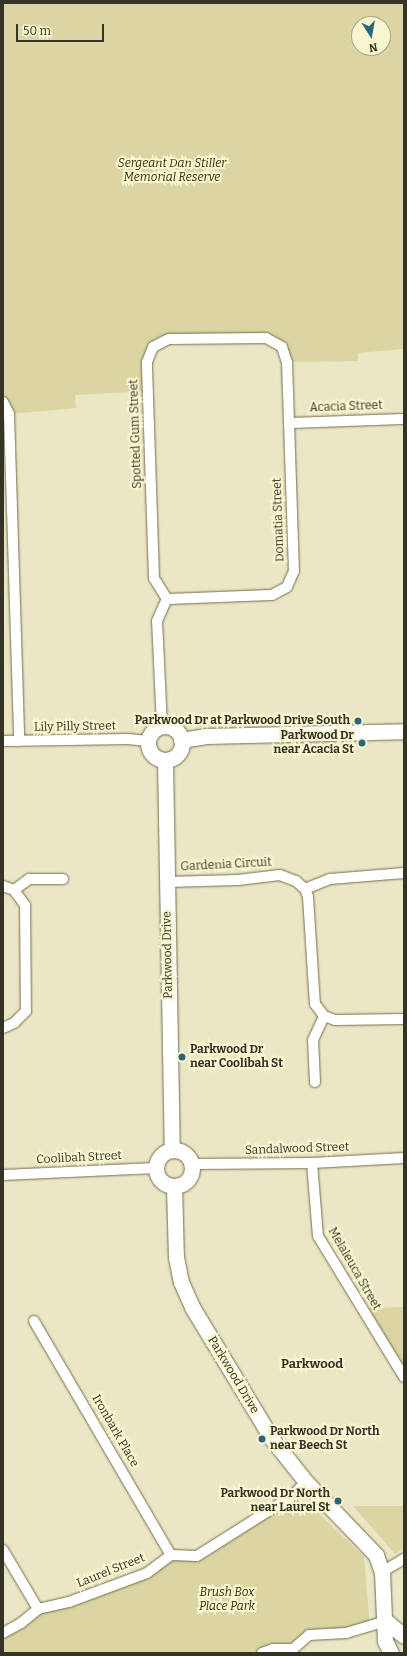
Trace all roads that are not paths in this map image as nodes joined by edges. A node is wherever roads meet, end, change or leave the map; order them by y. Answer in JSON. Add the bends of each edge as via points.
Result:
{"nodes":[{"id":1,"x":3,"y":402,"type":"edge"},
{"id":2,"x":404,"y":419,"type":"edge"},
{"id":3,"x":289,"y":423,"type":"junction"},
{"id":4,"x":167,"y":599,"type":"junction"},
{"id":5,"x":162,"y":726,"type":"junction"},
{"id":6,"x":404,"y":731,"type":"edge"},
{"id":7,"x":181,"y":740,"type":"junction"},
{"id":8,"x":19,"y":741,"type":"junction"},
{"id":9,"x":148,"y":741,"type":"junction"},
{"id":10,"x":3,"y":742,"type":"edge"},
{"id":11,"x":165,"y":760,"type":"junction"},
{"id":12,"x":404,"y":873,"type":"edge"},
{"id":13,"x":63,"y":879,"type":"dead end"},
{"id":14,"x":167,"y":882,"type":"junction"},
{"id":15,"x":3,"y":886,"type":"edge"},
{"id":16,"x":14,"y":890,"type":"junction"},
{"id":17,"x":305,"y":890,"type":"junction"},
{"id":18,"x":324,"y":1016,"type":"junction"},
{"id":19,"x":404,"y":1019,"type":"edge"},
{"id":20,"x":3,"y":1028,"type":"edge"},
{"id":21,"x":315,"y":1082,"type":"dead end"},
{"id":22,"x":172,"y":1150,"type":"junction"},
{"id":23,"x":404,"y":1158,"type":"edge"},
{"id":24,"x":312,"y":1163,"type":"junction"},
{"id":25,"x":192,"y":1164,"type":"junction"},
{"id":26,"x":156,"y":1168,"type":"junction"},
{"id":27,"x":3,"y":1175,"type":"edge"},
{"id":28,"x":174,"y":1187,"type":"junction"},
{"id":29,"x":34,"y":1321,"type":"dead end"},
{"id":30,"x":404,"y":1377,"type":"edge"},
{"id":31,"x":306,"y":1482,"type":"junction"},
{"id":32,"x":3,"y":1550,"type":"edge"},
{"id":33,"x":171,"y":1555,"type":"junction"},
{"id":34,"x":404,"y":1559,"type":"edge"},
{"id":35,"x":382,"y":1572,"type":"junction"},
{"id":36,"x":38,"y":1609,"type":"junction"},
{"id":37,"x":386,"y":1621,"type":"junction"},
{"id":38,"x":3,"y":1633,"type":"edge"},
{"id":39,"x":404,"y":1636,"type":"edge"},
{"id":40,"x":293,"y":1651,"type":"edge"},
{"id":41,"x":262,"y":1653,"type":"edge"},
{"id":42,"x":391,"y":1653,"type":"edge"}],
"edges":[{"from":1,"to":8,"type":"street","via":[[8,414]]},
{"from":2,"to":3,"type":"street","name":"Acacia Street"},
{"from":3,"to":4,"type":"street","name":"Domatia Street","via":[[294,571],[287,587],[272,595]]},
{"from":3,"to":4,"type":"street","name":"Spotted Gum Street","via":[[287,362],[282,347],[266,338],[169,339],[153,347],[147,362],[154,578]]},
{"from":4,"to":5,"type":"street","via":[[157,621]]},
{"from":5,"to":7,"type":"street","via":[[175,729]]},
{"from":5,"to":9,"type":"street","via":[[152,732]]},
{"from":6,"to":7,"type":"street","via":[[205,736]]},
{"from":7,"to":11,"type":"street","via":[[179,751]]},
{"from":8,"to":9,"type":"street","name":"Lily Pilly Street"},
{"from":8,"to":10,"type":"street","name":"Lily Pilly Street"},
{"from":9,"to":11,"type":"street","via":[[153,754]]},
{"from":11,"to":14,"type":"street","name":"Parkwood Drive"},
{"from":12,"to":17,"type":"street","via":[[330,879]]},
{"from":13,"to":16,"type":"street","via":[[29,879]]},
{"from":14,"to":17,"type":"street","name":"Gardenia Circuit","via":[[238,880],[280,875],[296,881]]},
{"from":14,"to":22,"type":"street","name":"Parkwood Drive"},
{"from":15,"to":16,"type":"street"},
{"from":16,"to":20,"type":"street","via":[[25,904],[26,1011],[14,1023]]},
{"from":17,"to":18,"type":"street","via":[[309,904],[308,925],[315,1004]]},
{"from":18,"to":19,"type":"street","via":[[335,1020]]},
{"from":18,"to":21,"type":"street","via":[[313,1040]]},
{"from":22,"to":25,"type":"street","via":[[184,1152]]},
{"from":22,"to":26,"type":"street","via":[[159,1157]]},
{"from":23,"to":24,"type":"street","name":"Sandalwood Street"},
{"from":24,"to":25,"type":"street","name":"Sandalwood Street"},
{"from":24,"to":30,"type":"street","name":"Melaleuca Street","via":[[318,1236]]},
{"from":25,"to":28,"type":"street","via":[[189,1179]]},
{"from":26,"to":27,"type":"street","name":"Coolibah Street"},
{"from":26,"to":28,"type":"street","via":[[161,1181]]},
{"from":28,"to":31,"type":"street","name":"Parkwood Drive","via":[[176,1257],[181,1282],[192,1307],[272,1439]]},
{"from":29,"to":33,"type":"street","name":"Ironbark Place","via":[[95,1421]]},
{"from":31,"to":33,"type":"street","via":[[292,1496],[197,1556]]},
{"from":31,"to":35,"type":"street","name":"Parkwood Drive","via":[[376,1555]]},
{"from":32,"to":36,"type":"street"},
{"from":33,"to":36,"type":"street","name":"Laurel Street","via":[[147,1573],[68,1602]]},
{"from":34,"to":35,"type":"street"},
{"from":35,"to":37,"type":"street","name":"Parkwood Drive"},
{"from":36,"to":38,"type":"street","name":"Laurel Street"},
{"from":37,"to":39,"type":"street"},
{"from":37,"to":40,"type":"street","via":[[346,1633],[309,1635]]},
{"from":37,"to":42,"type":"street","name":"Parkwood Drive","via":[[385,1641]]},
{"from":40,"to":41,"type":"street","via":[[273,1649]]}]}
